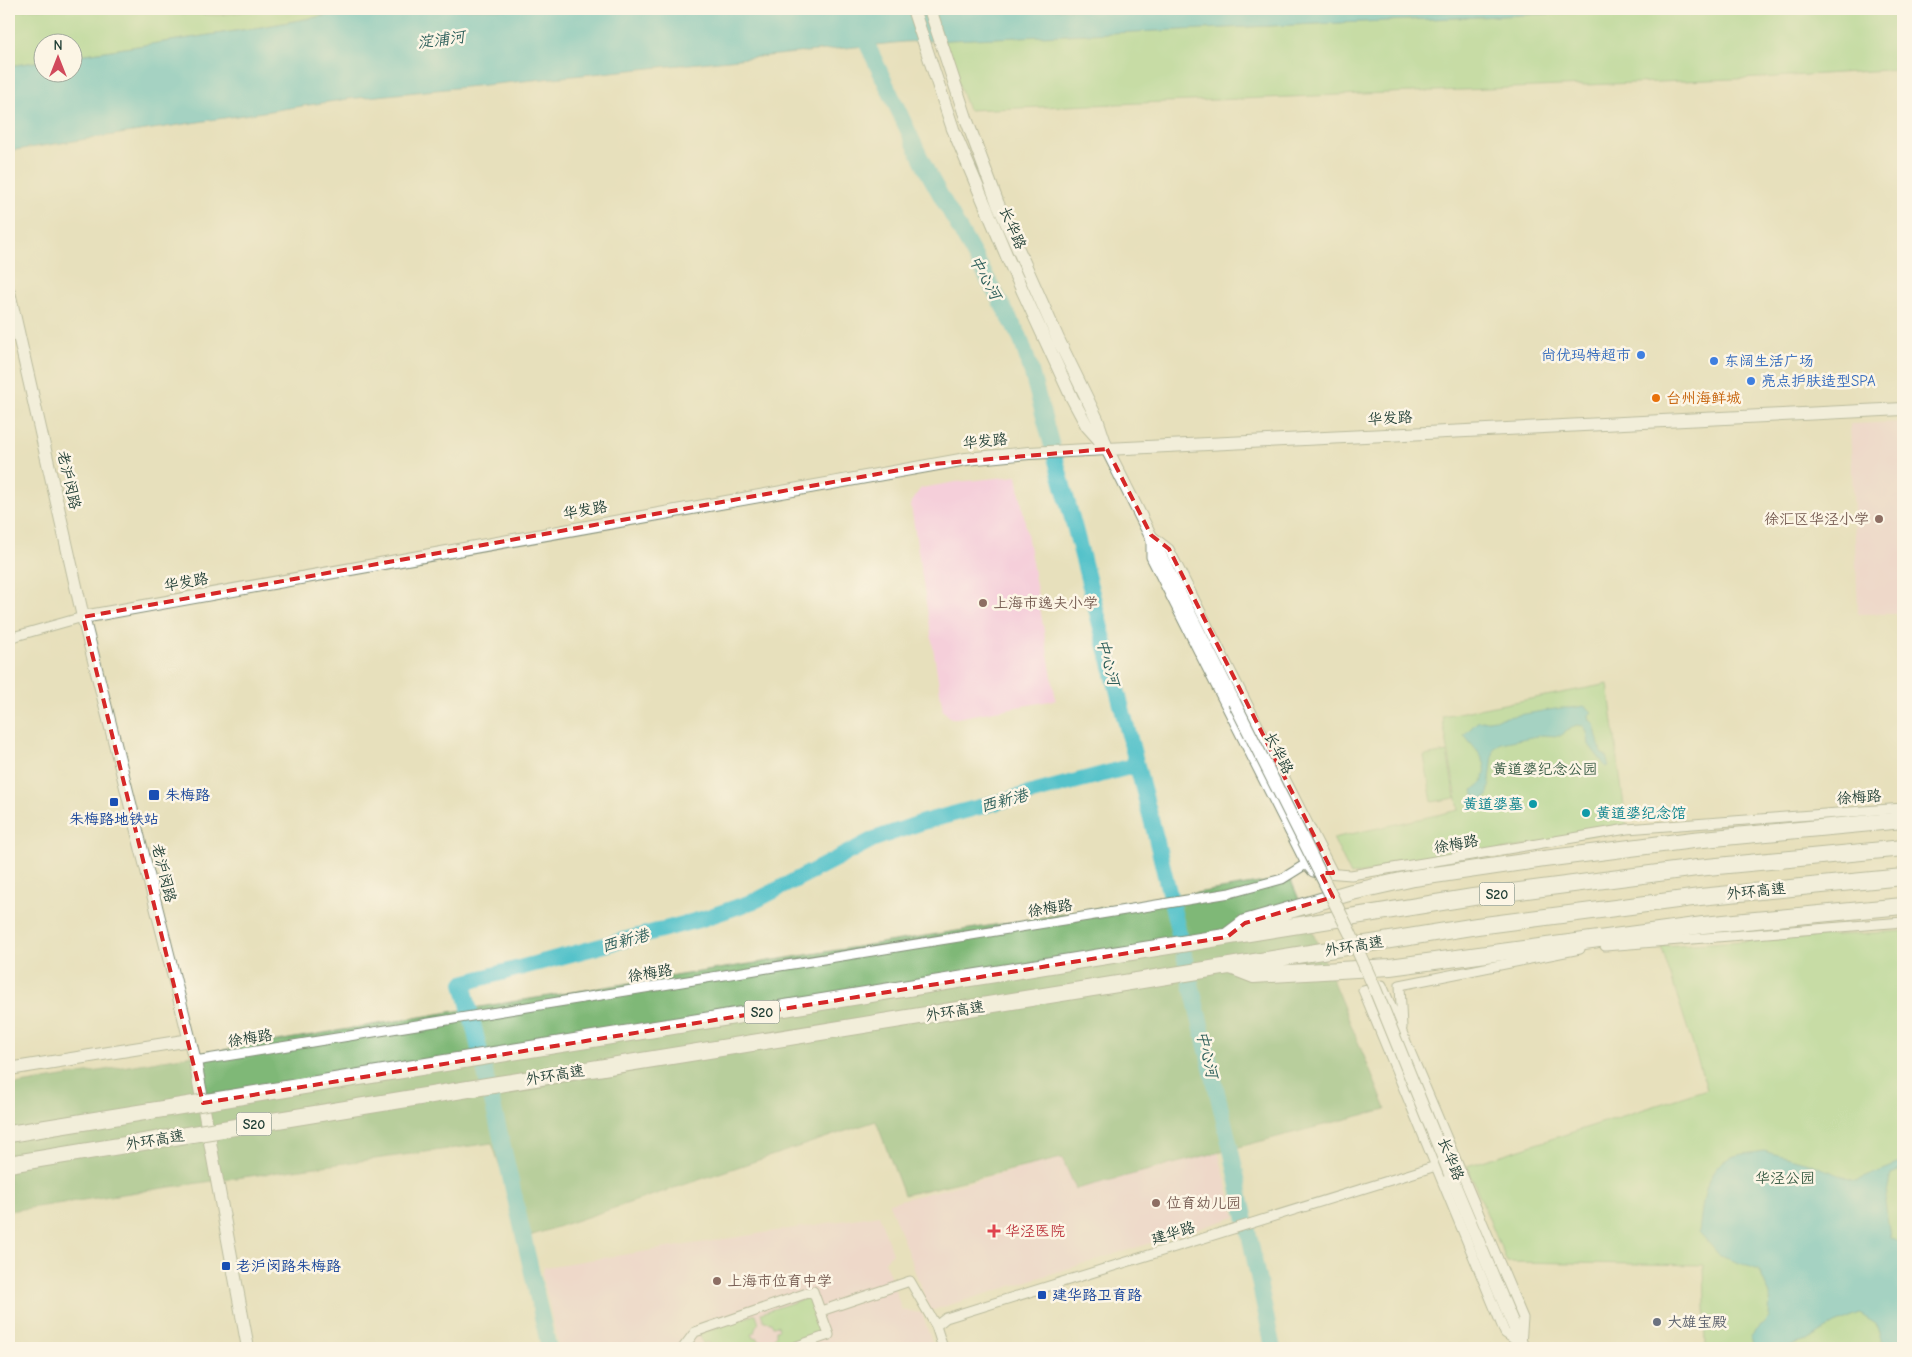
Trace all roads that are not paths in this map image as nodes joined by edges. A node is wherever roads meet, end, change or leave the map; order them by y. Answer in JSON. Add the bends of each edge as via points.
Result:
{"nodes":[{"id":1,"x":912,"y":9,"type":"edge"},
{"id":2,"x":924,"y":9,"type":"edge"},
{"id":3,"x":930,"y":9,"type":"edge"},
{"id":4,"x":993,"y":208,"type":"junction"},
{"id":5,"x":9,"y":292,"type":"edge"},
{"id":6,"x":11,"y":312,"type":"edge"},
{"id":7,"x":1903,"y":409,"type":"edge"},
{"id":8,"x":1107,"y":448,"type":"junction"},
{"id":9,"x":1150,"y":535,"type":"junction"},
{"id":10,"x":83,"y":617,"type":"junction"},
{"id":11,"x":9,"y":638,"type":"edge"},
{"id":12,"x":1903,"y":808,"type":"edge"},
{"id":13,"x":1903,"y":820,"type":"edge"},
{"id":14,"x":1903,"y":848,"type":"edge"},
{"id":15,"x":1306,"y":864,"type":"junction"},
{"id":16,"x":1333,"y":873,"type":"junction"},
{"id":17,"x":1903,"y":877,"type":"edge"},
{"id":18,"x":1903,"y":906,"type":"edge"},
{"id":19,"x":1903,"y":922,"type":"edge"},
{"id":20,"x":1227,"y":937,"type":"junction"},
{"id":21,"x":1231,"y":966,"type":"junction"},
{"id":22,"x":1402,"y":1034,"type":"junction"},
{"id":23,"x":190,"y":1040,"type":"junction"},
{"id":24,"x":195,"y":1061,"type":"junction"},
{"id":25,"x":9,"y":1069,"type":"edge"},
{"id":26,"x":9,"y":1134,"type":"edge"},
{"id":27,"x":9,"y":1164,"type":"edge"},
{"id":28,"x":1436,"y":1166,"type":"junction"},
{"id":29,"x":820,"y":1311,"type":"junction"},
{"id":30,"x":936,"y":1326,"type":"junction"},
{"id":31,"x":1522,"y":1346,"type":"edge"},
{"id":32,"x":248,"y":1348,"type":"edge"},
{"id":33,"x":684,"y":1348,"type":"edge"},
{"id":34,"x":791,"y":1348,"type":"edge"},
{"id":35,"x":944,"y":1348,"type":"edge"}],
"edges":[{"from":1,"to":4,"type":"street","name":"长华路","via":[[953,129]]},
{"from":2,"to":4,"type":"street","name":"长华路"},
{"from":3,"to":4,"type":"street","name":"长华路"},
{"from":4,"to":8,"type":"street","name":"长华路","via":[[1097,419]]},
{"from":5,"to":6,"type":"street","name":"老沪闵路"},
{"from":6,"to":10,"type":"street","name":"老沪闵路"},
{"from":7,"to":8,"type":"street","name":"华发路"},
{"from":8,"to":9,"type":"street","name":"长华路"},
{"from":8,"to":10,"type":"street","name":"华发路","via":[[933,464]]},
{"from":9,"to":15,"type":"street","name":"长华路","via":[[1151,557]]},
{"from":9,"to":16,"type":"street","name":"长华路","via":[[1169,548]]},
{"from":9,"to":31,"type":"street","name":"长华路","bridge":true,"via":[[1350,933]]},
{"from":10,"to":11,"type":"street"},
{"from":10,"to":23,"type":"street","name":"老沪闵路"},
{"from":12,"to":16,"type":"street","name":"徐梅路","via":[[1627,829],[1350,875]]},
{"from":13,"to":20,"type":"highway","via":[[1675,842],[1414,878],[1245,923]]},
{"from":14,"to":20,"type":"highway","name":"外环高速","number":"S20","via":[[1767,860],[1547,886]]},
{"from":15,"to":16,"type":"street","name":"徐梅路","via":[[1313,872]]},
{"from":15,"to":24,"type":"street","name":"徐梅路","via":[[1282,879],[1230,893]]},
{"from":17,"to":21,"type":"highway","name":"外环高速","number":"S20","via":[[1770,889],[1542,917]]},
{"from":18,"to":21,"type":"highway","via":[[1676,929],[1390,967],[1254,975]]},
{"from":19,"to":22,"type":"street","via":[[1590,947],[1400,985]]},
{"from":20,"to":26,"type":"highway","name":"外环高速","number":"S20","bridge":true},
{"from":21,"to":27,"type":"highway","name":"外环高速","number":"S20","bridge":true},
{"from":22,"to":28,"type":"street","name":"长华路","via":[[1382,985],[1363,990]]},
{"from":22,"to":31,"type":"street","name":"长华路","via":[[1523,1318]]},
{"from":23,"to":24,"type":"street","name":"老沪闵路"},
{"from":23,"to":25,"type":"street"},
{"from":24,"to":32,"type":"street","name":"老沪闵路"},
{"from":28,"to":30,"type":"street","name":"建华路","via":[[946,1318]]},
{"from":28,"to":31,"type":"street","name":"长华路","via":[[1504,1333]]},
{"from":29,"to":30,"type":"street","via":[[910,1281]]},
{"from":29,"to":33,"type":"street","via":[[813,1291],[695,1332]]},
{"from":29,"to":34,"type":"street","via":[[829,1335]]},
{"from":30,"to":35,"type":"street"}]}
